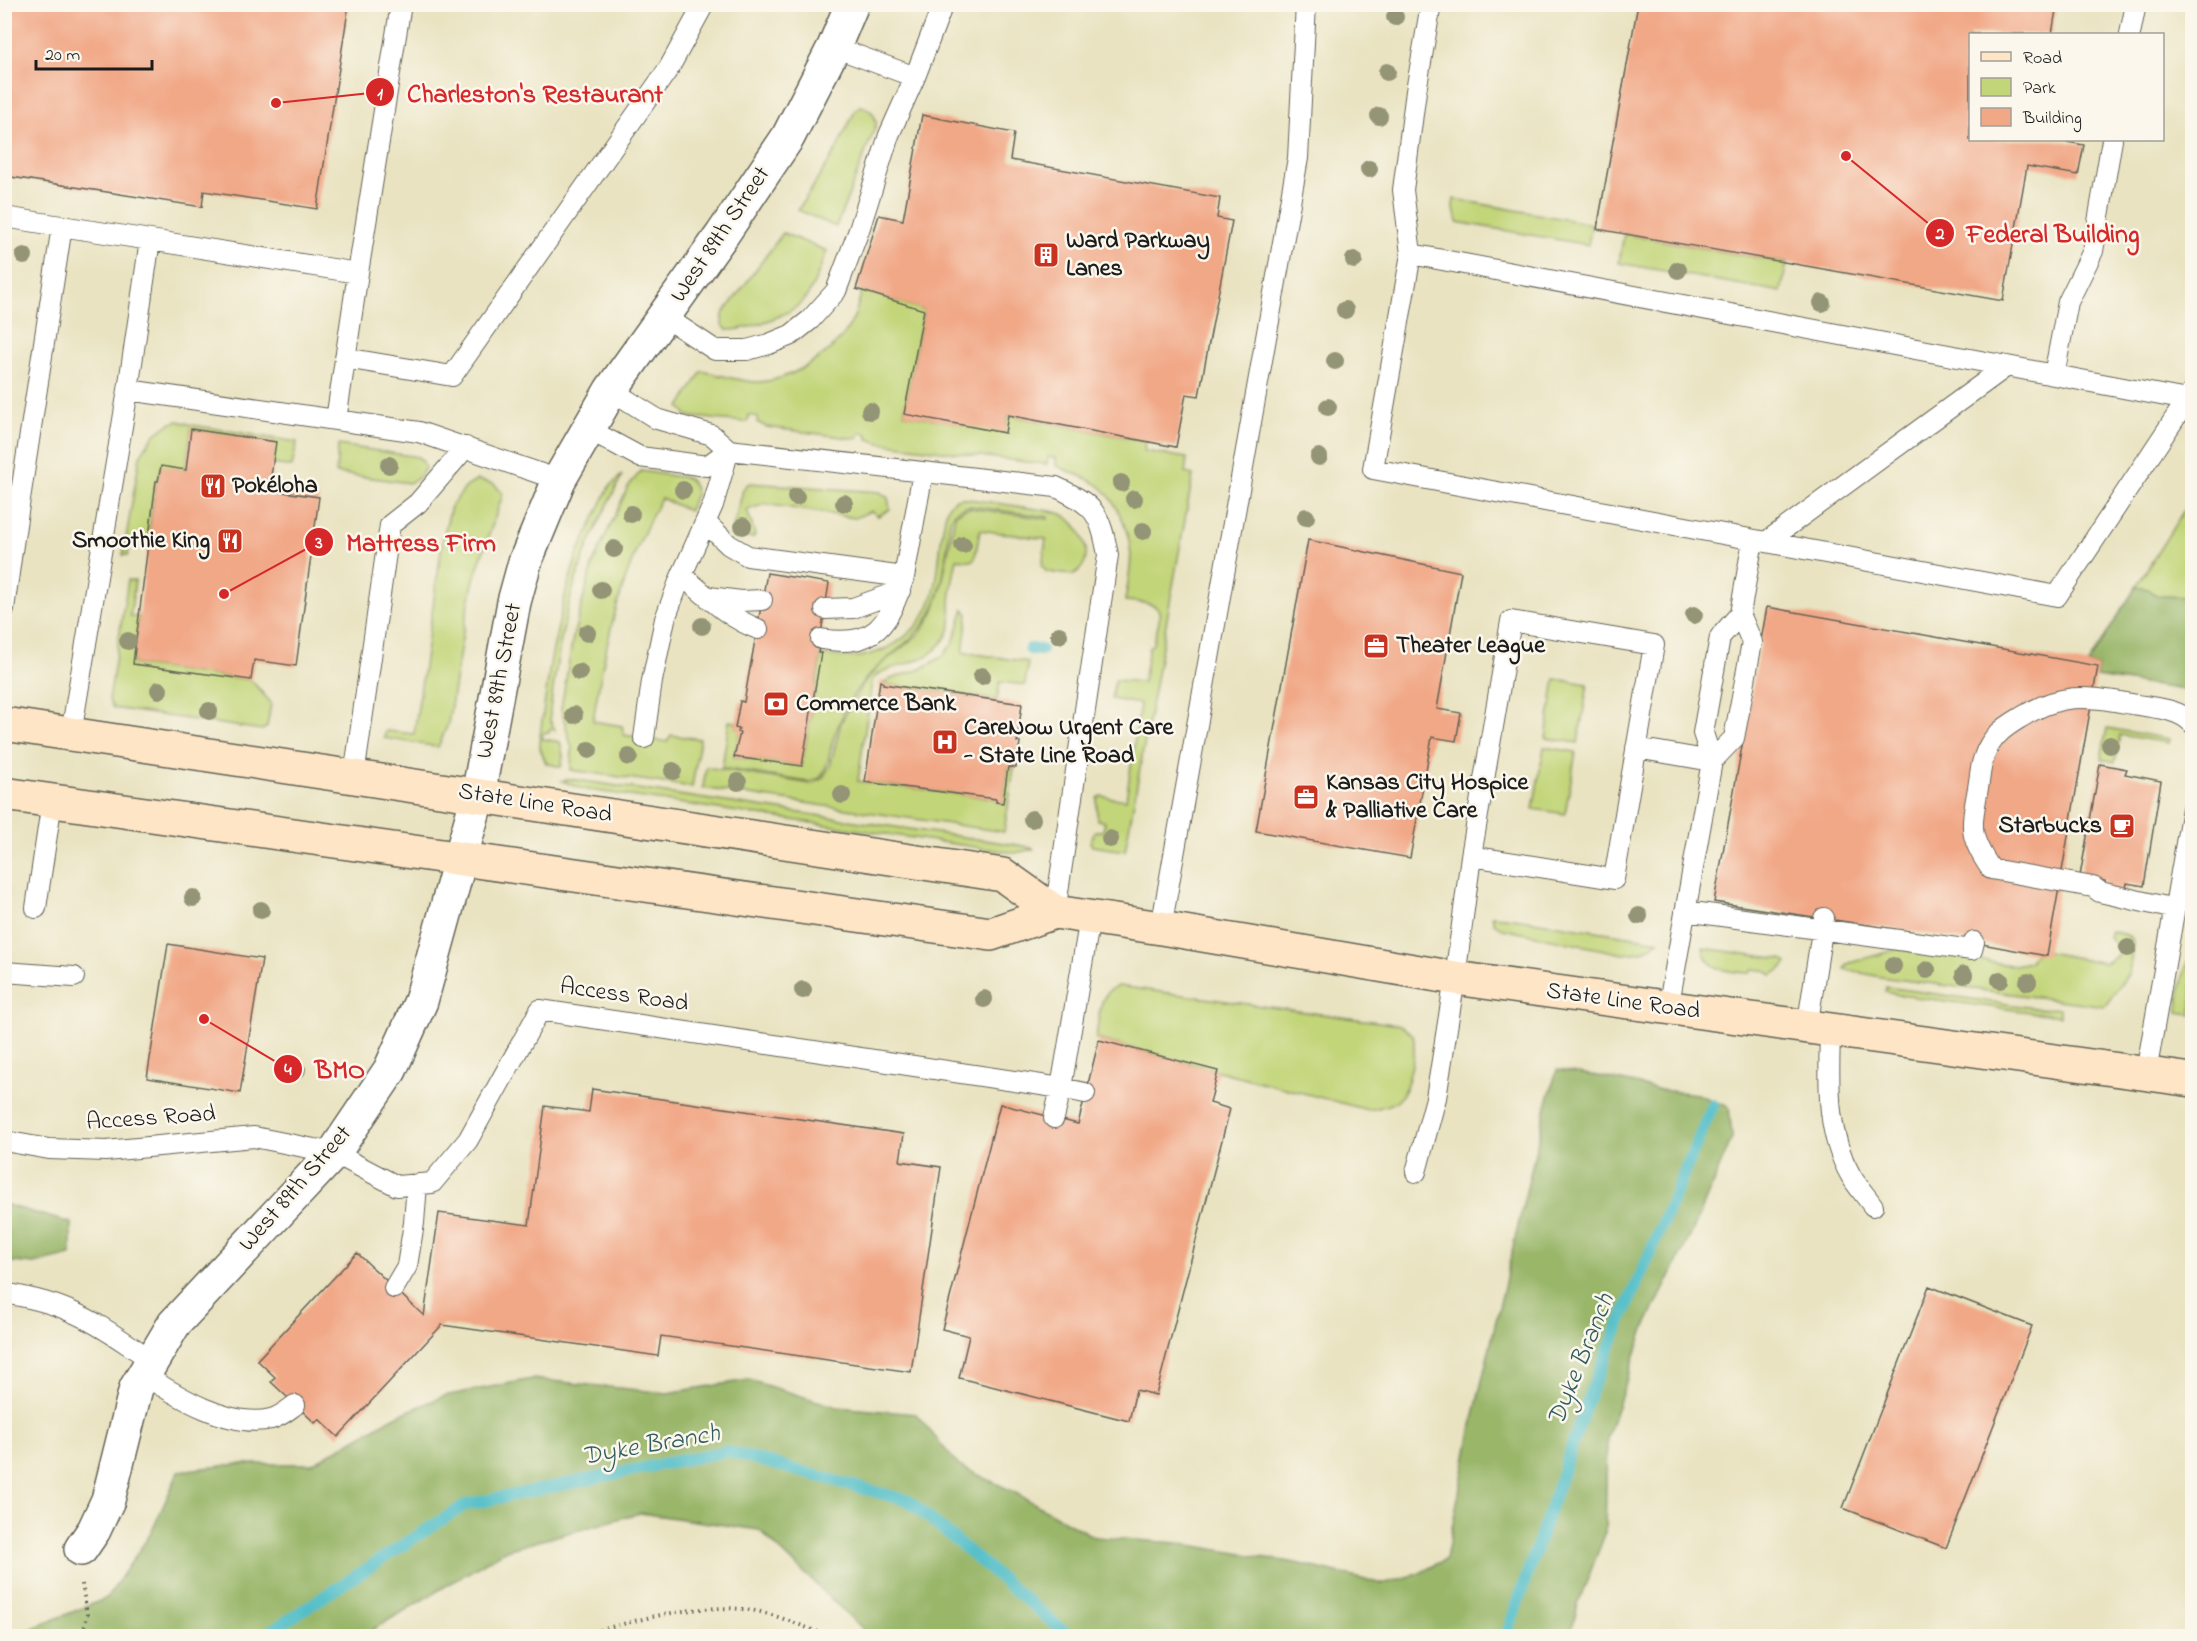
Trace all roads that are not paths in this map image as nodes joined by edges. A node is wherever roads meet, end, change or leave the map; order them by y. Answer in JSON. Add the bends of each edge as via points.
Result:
{"nodes":[{"id":1,"x":401,"y":4,"type":"edge"},
{"id":2,"x":704,"y":4,"type":"edge"},
{"id":3,"x":852,"y":4,"type":"edge"},
{"id":4,"x":943,"y":4,"type":"edge"},
{"id":5,"x":1305,"y":4,"type":"edge"},
{"id":6,"x":1431,"y":4,"type":"edge"},
{"id":7,"x":2136,"y":4,"type":"edge"},
{"id":8,"x":2130,"y":33,"type":"edge"},
{"id":9,"x":834,"y":47,"type":"junction"},
{"id":10,"x":915,"y":77,"type":"junction"},
{"id":11,"x":2112,"y":141,"type":"edge"},
{"id":12,"x":4,"y":217,"type":"edge"},
{"id":13,"x":62,"y":226,"type":"junction"},
{"id":14,"x":150,"y":240,"type":"junction"},
{"id":15,"x":1411,"y":254,"type":"junction"},
{"id":16,"x":358,"y":273,"type":"junction"},
{"id":17,"x":664,"y":317,"type":"junction"},
{"id":18,"x":345,"y":358,"type":"junction"},
{"id":19,"x":2007,"y":366,"type":"junction"},
{"id":20,"x":2054,"y":375,"type":"junction"},
{"id":21,"x":128,"y":390,"type":"junction"},
{"id":22,"x":611,"y":390,"type":"junction"},
{"id":23,"x":2190,"y":396,"type":"edge"},
{"id":24,"x":336,"y":420,"type":"junction"},
{"id":25,"x":588,"y":429,"type":"junction"},
{"id":26,"x":466,"y":447,"type":"junction"},
{"id":27,"x":729,"y":450,"type":"junction"},
{"id":28,"x":923,"y":472,"type":"junction"},
{"id":29,"x":559,"y":480,"type":"junction"},
{"id":30,"x":705,"y":523,"type":"junction"},
{"id":31,"x":1760,"y":541,"type":"junction"},
{"id":32,"x":8,"y":551,"type":"edge"},
{"id":33,"x":682,"y":576,"type":"junction"},
{"id":34,"x":902,"y":584,"type":"junction"},
{"id":35,"x":709,"y":597,"type":"junction"},
{"id":36,"x":762,"y":600,"type":"dead end"},
{"id":37,"x":4,"y":609,"type":"edge"},
{"id":38,"x":825,"y":609,"type":"dead end"},
{"id":39,"x":1740,"y":614,"type":"junction"},
{"id":40,"x":758,"y":629,"type":"dead end"},
{"id":41,"x":821,"y":639,"type":"dead end"},
{"id":42,"x":2193,"y":723,"type":"edge"},
{"id":43,"x":4,"y":724,"type":"edge"},
{"id":44,"x":71,"y":734,"type":"junction"},
{"id":45,"x":644,"y":738,"type":"dead end"},
{"id":46,"x":1636,"y":748,"type":"junction"},
{"id":47,"x":1712,"y":761,"type":"junction"},
{"id":48,"x":354,"y":776,"type":"junction"},
{"id":49,"x":4,"y":794,"type":"edge"},
{"id":50,"x":478,"y":795,"type":"junction"},
{"id":51,"x":52,"y":801,"type":"junction"},
{"id":52,"x":2193,"y":809,"type":"edge"},
{"id":53,"x":1472,"y":856,"type":"junction"},
{"id":54,"x":461,"y":859,"type":"junction"},
{"id":55,"x":36,"y":908,"type":"dead end"},
{"id":56,"x":2175,"y":909,"type":"junction"},
{"id":57,"x":1685,"y":911,"type":"junction"},
{"id":58,"x":1054,"y":912,"type":"junction"},
{"id":59,"x":1090,"y":918,"type":"junction"},
{"id":60,"x":1823,"y":924,"type":"junction"},
{"id":61,"x":1161,"y":928,"type":"junction"},
{"id":62,"x":1974,"y":942,"type":"dead end"},
{"id":63,"x":4,"y":972,"type":"edge"},
{"id":64,"x":75,"y":977,"type":"dead end"},
{"id":65,"x":1455,"y":978,"type":"junction"},
{"id":66,"x":1668,"y":1009,"type":"junction"},
{"id":67,"x":1819,"y":1029,"type":"junction"},
{"id":68,"x":2146,"y":1073,"type":"junction"},
{"id":69,"x":2193,"y":1080,"type":"edge"},
{"id":70,"x":1060,"y":1088,"type":"junction"},
{"id":71,"x":1085,"y":1093,"type":"dead end"},
{"id":72,"x":1054,"y":1118,"type":"dead end"},
{"id":73,"x":4,"y":1141,"type":"edge"},
{"id":74,"x":334,"y":1153,"type":"junction"},
{"id":75,"x":1416,"y":1172,"type":"dead end"},
{"id":76,"x":417,"y":1185,"type":"junction"},
{"id":77,"x":1873,"y":1206,"type":"dead end"},
{"id":78,"x":394,"y":1288,"type":"dead end"},
{"id":79,"x":4,"y":1293,"type":"edge"},
{"id":80,"x":148,"y":1367,"type":"junction"},
{"id":81,"x":295,"y":1405,"type":"dead end"},
{"id":82,"x":81,"y":1550,"type":"dead end"}],
"edges":[{"from":1,"to":16,"type":"lane"},
{"from":2,"to":18,"type":"lane","via":[[669,68],[452,376]]},
{"from":3,"to":9,"type":"street","name":"West 89th Street"},
{"from":4,"to":10,"type":"lane"},
{"from":5,"to":61,"type":"lane","via":[[1298,158]]},
{"from":6,"to":15,"type":"lane","via":[[1403,190]]},
{"from":7,"to":8,"type":"lane"},
{"from":9,"to":10,"type":"lane"},
{"from":9,"to":17,"type":"street","name":"West 89th Street","via":[[788,137]]},
{"from":10,"to":17,"type":"lane","via":[[889,135],[836,291],[810,320],[791,335],[769,344],[747,350],[715,350]]},
{"from":11,"to":20,"type":"lane","via":[[2092,251],[2068,302]]},
{"from":12,"to":13,"type":"lane"},
{"from":13,"to":14,"type":"lane"},
{"from":13,"to":32,"type":"lane"},
{"from":14,"to":16,"type":"lane"},
{"from":14,"to":21,"type":"lane"},
{"from":15,"to":19,"type":"lane"},
{"from":15,"to":31,"type":"lane","via":[[1373,469]]},
{"from":16,"to":18,"type":"lane"},
{"from":17,"to":22,"type":"street","name":"West 89th Street"},
{"from":18,"to":24,"type":"lane"},
{"from":19,"to":20,"type":"lane"},
{"from":19,"to":31,"type":"lane"},
{"from":20,"to":23,"type":"lane"},
{"from":21,"to":24,"type":"lane"},
{"from":21,"to":44,"type":"lane"},
{"from":22,"to":25,"type":"street","name":"West 89th Street"},
{"from":22,"to":27,"type":"lane","via":[[657,419],[712,435]]},
{"from":23,"to":31,"type":"lane","via":[[2057,596]]},
{"from":24,"to":26,"type":"lane","via":[[419,432]]},
{"from":25,"to":27,"type":"lane","via":[[640,457],[707,466]]},
{"from":25,"to":29,"type":"street","name":"West 89th Street"},
{"from":26,"to":29,"type":"lane"},
{"from":26,"to":48,"type":"lane","via":[[418,503],[390,525]]},
{"from":27,"to":28,"type":"lane"},
{"from":27,"to":30,"type":"lane"},
{"from":28,"to":34,"type":"lane"},
{"from":28,"to":58,"type":"lane","via":[[1056,487],[1096,513],[1103,531],[1108,555],[1105,582]]},
{"from":29,"to":50,"type":"street","name":"West 89th Street","via":[[525,562],[514,602]]},
{"from":30,"to":33,"type":"lane"},
{"from":30,"to":34,"type":"lane","via":[[748,556]]},
{"from":31,"to":39,"type":"lane"},
{"from":32,"to":37,"type":"lane"},
{"from":33,"to":35,"type":"lane"},
{"from":33,"to":45,"type":"lane","via":[[658,644]]},
{"from":34,"to":38,"type":"lane","via":[[853,608]]},
{"from":34,"to":41,"type":"lane","via":[[886,621],[876,632],[844,641]]},
{"from":35,"to":36,"type":"lane"},
{"from":35,"to":40,"type":"lane","via":[[739,622]]},
{"from":39,"to":47,"type":"lane","via":[[1720,636],[1703,733]]},
{"from":39,"to":47,"type":"lane","via":[[1752,642],[1734,738]]},
{"from":42,"to":56,"type":"lane","via":[[2185,715],[2097,698],[2071,698],[2041,705],[1995,735],[1984,758],[1972,820],[1972,836],[1991,869],[2093,887],[2100,892]]},
{"from":43,"to":44,"type":"main road","name":"State Line Road"},
{"from":44,"to":48,"type":"main road","name":"State Line Road"},
{"from":46,"to":47,"type":"lane"},
{"from":46,"to":53,"type":"lane","via":[[1614,879]]},
{"from":46,"to":53,"type":"lane","via":[[1654,645],[1511,621]]},
{"from":47,"to":57,"type":"lane"},
{"from":48,"to":50,"type":"main road","name":"State Line Road"},
{"from":49,"to":51,"type":"main road","name":"State Line Road"},
{"from":50,"to":54,"type":"street","name":"West 89th Street"},
{"from":50,"to":58,"type":"main road","name":"State Line Road","via":[[1002,875]]},
{"from":51,"to":54,"type":"main road","name":"State Line Road"},
{"from":51,"to":55,"type":"lane"},
{"from":52,"to":56,"type":"lane"},
{"from":53,"to":65,"type":"lane"},
{"from":54,"to":58,"type":"main road","name":"State Line Road","via":[[991,934]]},
{"from":54,"to":74,"type":"street","name":"West 89th Street","via":[[422,1001],[390,1070]]},
{"from":56,"to":68,"type":"lane"},
{"from":57,"to":60,"type":"lane"},
{"from":57,"to":66,"type":"lane"},
{"from":58,"to":59,"type":"main road","name":"State Line Road"},
{"from":59,"to":61,"type":"main road","name":"State Line Road"},
{"from":59,"to":70,"type":"lane"},
{"from":60,"to":62,"type":"lane","via":[[1972,950]]},
{"from":60,"to":67,"type":"lane"},
{"from":61,"to":65,"type":"main road","name":"State Line Road"},
{"from":63,"to":64,"type":"lane"},
{"from":65,"to":66,"type":"main road","name":"State Line Road"},
{"from":65,"to":75,"type":"lane","via":[[1436,1098]]},
{"from":66,"to":67,"type":"main road","name":"State Line Road"},
{"from":67,"to":68,"type":"main road","name":"State Line Road"},
{"from":67,"to":77,"type":"lane","via":[[1832,1130],[1850,1175]]},
{"from":68,"to":69,"type":"main road","name":"State Line Road"},
{"from":70,"to":71,"type":"lane"},
{"from":70,"to":72,"type":"lane"},
{"from":70,"to":76,"type":"lane","name":"Access Road","via":[[540,1010],[468,1140],[432,1183]]},
{"from":73,"to":74,"type":"lane","name":"Access Road","via":[[49,1149],[106,1151],[254,1137]]},
{"from":74,"to":76,"type":"lane","name":"Access Road","via":[[398,1186]]},
{"from":74,"to":80,"type":"street","name":"West 89th Street","via":[[174,1324]]},
{"from":76,"to":78,"type":"lane","via":[[408,1266]]},
{"from":79,"to":80,"type":"lane","via":[[72,1311],[102,1328]]},
{"from":80,"to":81,"type":"lane","via":[[193,1405],[236,1418],[271,1419]]},
{"from":80,"to":82,"type":"street","name":"West 89th Street","via":[[136,1388],[108,1500]]}]}
